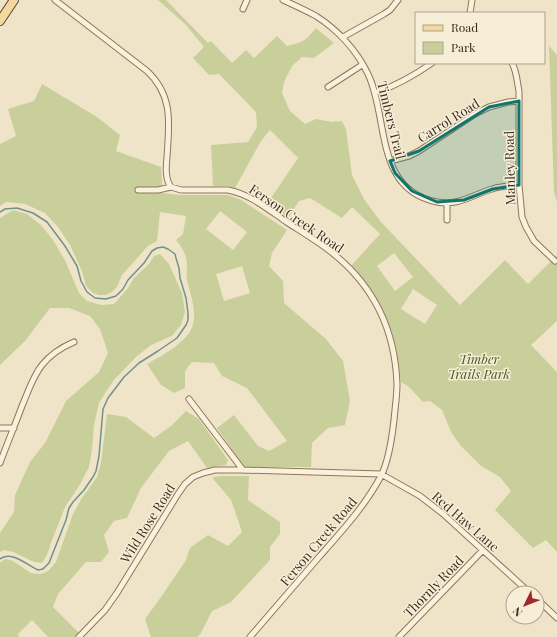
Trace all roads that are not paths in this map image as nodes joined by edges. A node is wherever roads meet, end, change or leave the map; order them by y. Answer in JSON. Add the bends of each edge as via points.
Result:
{"nodes":[{"id":1,"x":14,"y":0,"type":"edge"},
{"id":2,"x":55,"y":0,"type":"edge"},
{"id":3,"x":247,"y":0,"type":"edge"},
{"id":4,"x":283,"y":0,"type":"edge"},
{"id":5,"x":398,"y":0,"type":"edge"},
{"id":6,"x":472,"y":0,"type":"edge"},
{"id":7,"x":243,"y":9,"type":"dead end"},
{"id":8,"x":470,"y":12,"type":"edge"},
{"id":9,"x":0,"y":21,"type":"edge"},
{"id":10,"x":342,"y":38,"type":"junction"},
{"id":11,"x":430,"y":64,"type":"edge"},
{"id":12,"x":512,"y":64,"type":"edge"},
{"id":13,"x":362,"y":65,"type":"junction"},
{"id":14,"x":328,"y":87,"type":"dead end"},
{"id":15,"x":375,"y":93,"type":"junction"},
{"id":16,"x":519,"y":101,"type":"junction"},
{"id":17,"x":390,"y":161,"type":"junction"},
{"id":18,"x":519,"y":185,"type":"junction"},
{"id":19,"x":171,"y":187,"type":"junction"},
{"id":20,"x":138,"y":190,"type":"dead end"},
{"id":21,"x":447,"y":203,"type":"junction"},
{"id":22,"x":447,"y":220,"type":"dead end"},
{"id":23,"x":555,"y":261,"type":"dead end"},
{"id":24,"x":74,"y":342,"type":"dead end"},
{"id":25,"x":190,"y":399,"type":"dead end"},
{"id":26,"x":0,"y":428,"type":"edge"},
{"id":27,"x":14,"y":428,"type":"junction"},
{"id":28,"x":0,"y":463,"type":"edge"},
{"id":29,"x":243,"y":470,"type":"junction"},
{"id":30,"x":381,"y":474,"type":"junction"},
{"id":31,"x":483,"y":550,"type":"junction"},
{"id":32,"x":521,"y":585,"type":"edge"},
{"id":33,"x":545,"y":607,"type":"edge"},
{"id":34,"x":557,"y":618,"type":"edge"},
{"id":35,"x":79,"y":637,"type":"edge"},
{"id":36,"x":250,"y":637,"type":"edge"},
{"id":37,"x":399,"y":637,"type":"edge"}],
"edges":[{"from":1,"to":9,"type":"main road"},
{"from":2,"to":19,"type":"street","via":[[147,71],[158,83],[169,116],[166,166]]},
{"from":3,"to":7,"type":"street"},
{"from":4,"to":10,"type":"street","name":"Timbers Trail","via":[[317,17]]},
{"from":5,"to":10,"type":"street","via":[[390,10]]},
{"from":6,"to":8,"type":"street"},
{"from":10,"to":13,"type":"street","name":"Timbers Trail","via":[[355,52]]},
{"from":11,"to":15,"type":"street","via":[[393,86]]},
{"from":12,"to":16,"type":"street","name":"Manley Road","via":[[517,77]]},
{"from":13,"to":14,"type":"street"},
{"from":13,"to":15,"type":"street","name":"Timbers Trail","via":[[368,73]]},
{"from":15,"to":17,"type":"street","name":"Timbers Trail"},
{"from":16,"to":17,"type":"street","name":"Carrol Road","via":[[489,106],[419,151]]},
{"from":16,"to":18,"type":"street","name":"Manley Road"},
{"from":17,"to":21,"type":"street","name":"Timbers Trail","via":[[395,173],[412,191],[427,199]]},
{"from":18,"to":21,"type":"street","name":"Timbers Trail","via":[[493,189],[464,200]]},
{"from":18,"to":23,"type":"street","name":"Manley Road","via":[[522,217],[526,227],[534,241]]},
{"from":19,"to":20,"type":"street","name":"Ferson Creek Road"},
{"from":19,"to":30,"type":"street","name":"Ferson Creek Road","via":[[181,190],[228,190],[243,194],[325,247],[351,269],[361,282],[376,303],[386,326],[396,370],[392,434]]},
{"from":21,"to":22,"type":"street"},
{"from":24,"to":27,"type":"street","via":[[51,355],[40,368]]},
{"from":25,"to":29,"type":"street"},
{"from":26,"to":27,"type":"street"},
{"from":27,"to":28,"type":"street"},
{"from":29,"to":30,"type":"street","name":"Wild Rose Road"},
{"from":29,"to":35,"type":"street","name":"Wild Rose Road","via":[[215,470],[193,477],[185,484],[105,610]]},
{"from":30,"to":31,"type":"street","name":"Red Haw Lane","via":[[420,496]]},
{"from":30,"to":36,"type":"street","name":"Ferson Creek Road","via":[[352,520]]},
{"from":31,"to":32,"type":"street","name":"Red Haw Lane"},
{"from":31,"to":37,"type":"street","name":"Thornly Road"},
{"from":33,"to":34,"type":"street"}]}
